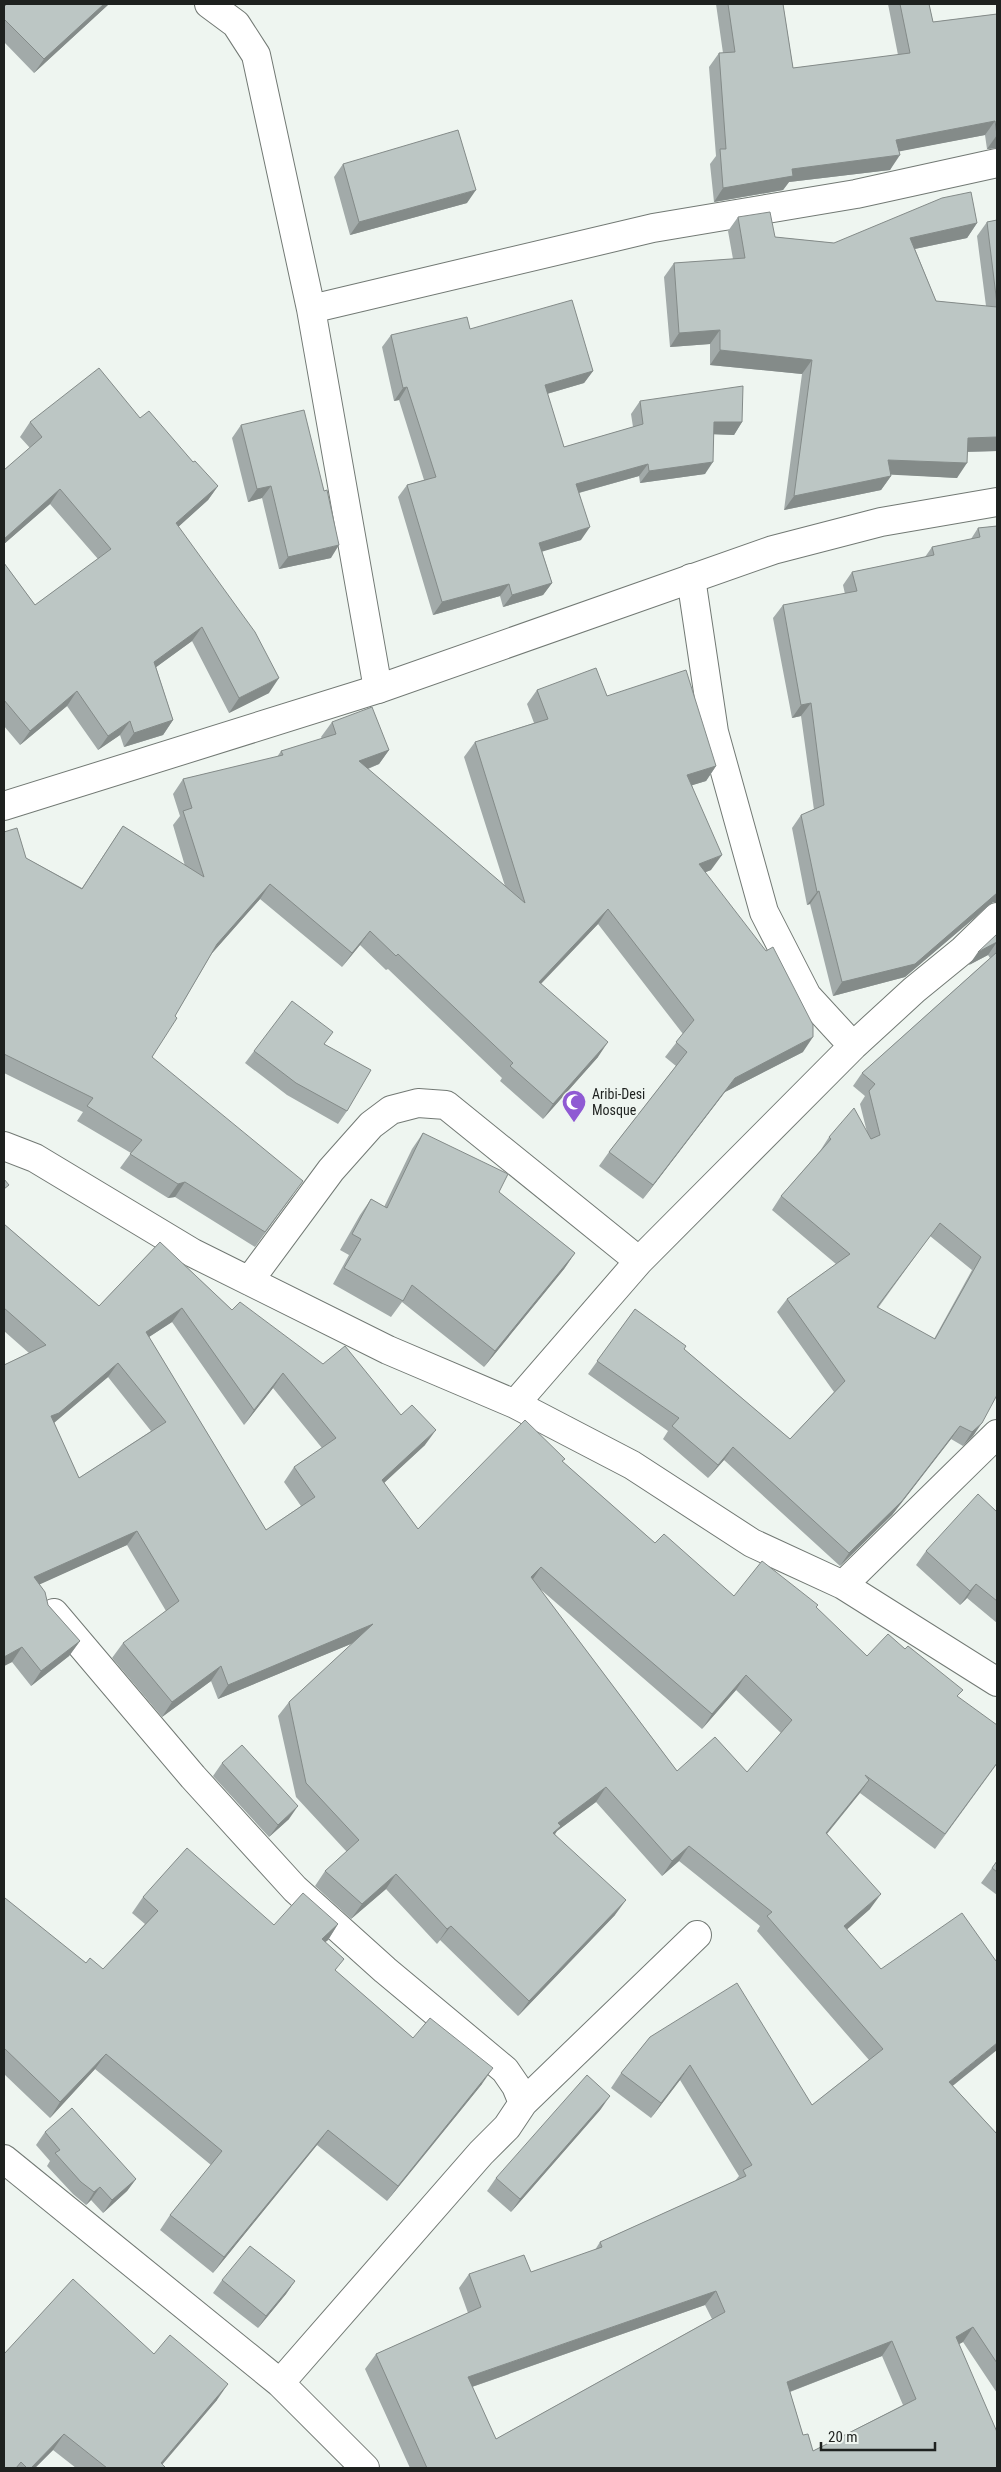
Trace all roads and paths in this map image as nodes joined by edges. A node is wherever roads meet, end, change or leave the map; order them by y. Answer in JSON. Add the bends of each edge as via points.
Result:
{"nodes":[{"id":1,"x":209,"y":4,"type":"edge"},
{"id":2,"x":997,"y":163,"type":"edge"},
{"id":3,"x":311,"y":309,"type":"junction"},
{"id":4,"x":997,"y":502,"type":"edge"},
{"id":5,"x":691,"y":578,"type":"junction"},
{"id":6,"x":378,"y":689,"type":"junction"},
{"id":7,"x":4,"y":806,"type":"edge"},
{"id":8,"x":997,"y":916,"type":"edge"},
{"id":9,"x":853,"y":1046,"type":"junction"},
{"id":10,"x":4,"y":1146,"type":"edge"},
{"id":11,"x":639,"y":1261,"type":"junction"},
{"id":12,"x":248,"y":1281,"type":"junction"},
{"id":13,"x":515,"y":1404,"type":"junction"},
{"id":14,"x":997,"y":1434,"type":"edge"},
{"id":15,"x":843,"y":1585,"type":"junction"},
{"id":16,"x":50,"y":1609,"type":"edge"},
{"id":17,"x":997,"y":1682,"type":"edge"},
{"id":18,"x":697,"y":1935,"type":"dead end"},
{"id":19,"x":523,"y":2103,"type":"junction"},
{"id":20,"x":4,"y":2160,"type":"edge"},
{"id":21,"x":280,"y":2383,"type":"junction"},
{"id":22,"x":365,"y":2468,"type":"edge"}],
"edges":[{"from":1,"to":3,"type":"street","via":[[236,24],[256,56]]},
{"from":2,"to":3,"type":"street","via":[[856,194],[653,228]]},
{"from":3,"to":6,"type":"street"},
{"from":4,"to":5,"type":"street","via":[[881,522],[772,550]]},
{"from":5,"to":6,"type":"street"},
{"from":5,"to":9,"type":"street","via":[[714,732],[764,912],[807,996]]},
{"from":6,"to":7,"type":"street"},
{"from":8,"to":9,"type":"street"},
{"from":9,"to":11,"type":"street"},
{"from":10,"to":12,"type":"street","via":[[35,1158],[193,1253]]},
{"from":11,"to":12,"type":"street","via":[[446,1105],[418,1103],[391,1110],[371,1125],[331,1170]]},
{"from":11,"to":13,"type":"street"},
{"from":12,"to":13,"type":"street","via":[[388,1350]]},
{"from":13,"to":15,"type":"street","via":[[632,1465],[752,1543]]},
{"from":14,"to":15,"type":"street"},
{"from":15,"to":17,"type":"street"},
{"from":16,"to":19,"type":"street","via":[[193,1777],[295,1889],[385,1970],[505,2070]]},
{"from":18,"to":19,"type":"street"},
{"from":19,"to":21,"type":"street"},
{"from":20,"to":21,"type":"street"},
{"from":21,"to":22,"type":"street"}]}
